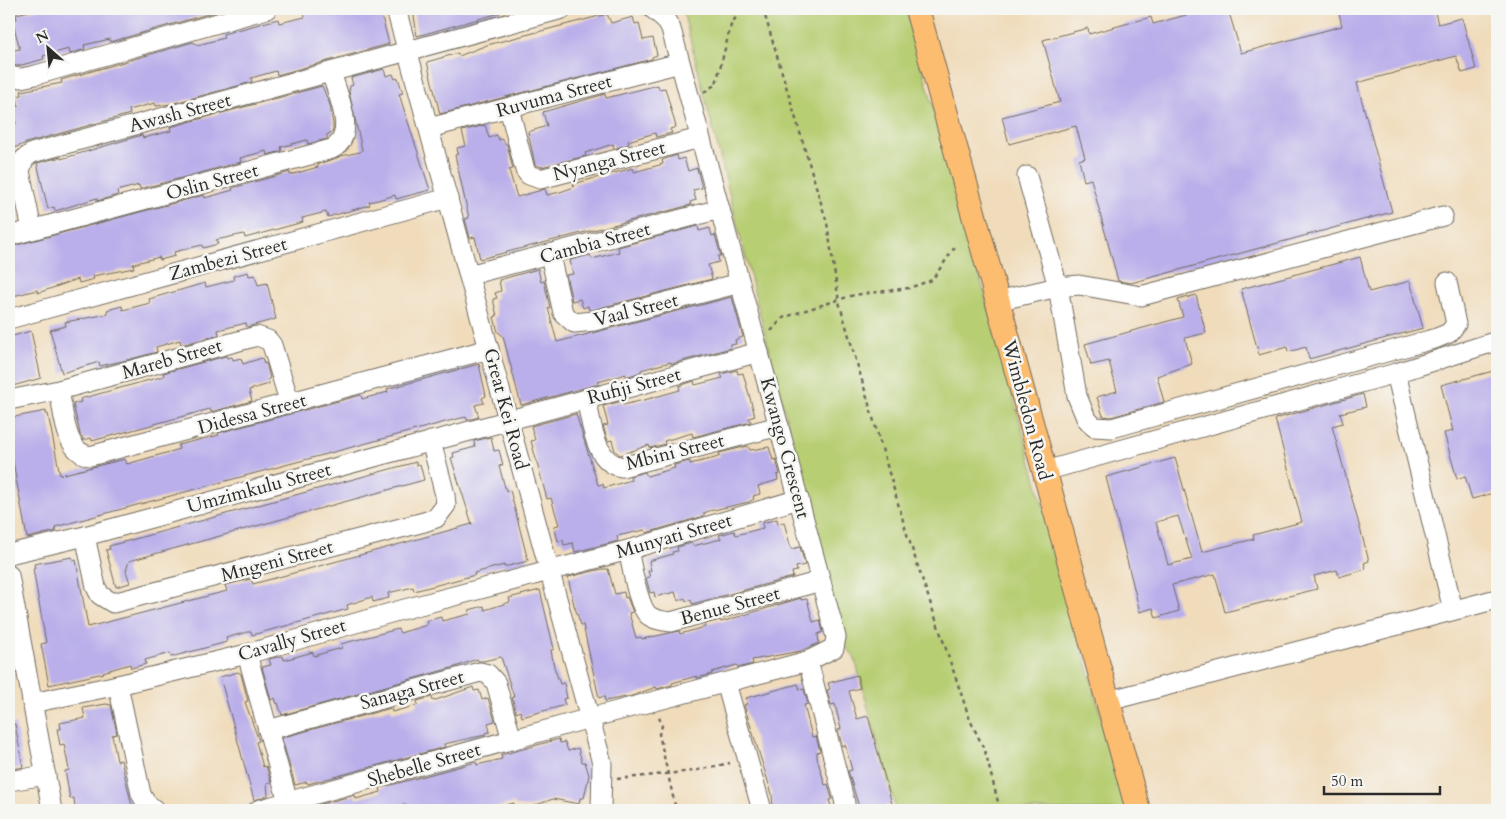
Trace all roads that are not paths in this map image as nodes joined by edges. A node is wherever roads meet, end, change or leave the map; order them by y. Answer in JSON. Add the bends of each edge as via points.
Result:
{"nodes":[{"id":1,"x":267,"y":9,"type":"edge"},
{"id":2,"x":396,"y":9,"type":"edge"},
{"id":3,"x":562,"y":9,"type":"edge"},
{"id":4,"x":653,"y":9,"type":"edge"},
{"id":5,"x":917,"y":9,"type":"edge"},
{"id":6,"x":408,"y":51,"type":"junction"},
{"id":7,"x":680,"y":63,"type":"junction"},
{"id":8,"x":331,"y":72,"type":"junction"},
{"id":9,"x":9,"y":76,"type":"edge"},
{"id":10,"x":509,"y":108,"type":"junction"},
{"id":11,"x":429,"y":128,"type":"junction"},
{"id":12,"x":700,"y":138,"type":"junction"},
{"id":13,"x":1027,"y":176,"type":"dead end"},
{"id":14,"x":448,"y":198,"type":"junction"},
{"id":15,"x":720,"y":209,"type":"junction"},
{"id":16,"x":1443,"y":216,"type":"dead end"},
{"id":17,"x":32,"y":230,"type":"junction"},
{"id":18,"x":9,"y":236,"type":"edge"},
{"id":19,"x":550,"y":255,"type":"junction"},
{"id":20,"x":469,"y":275,"type":"junction"},
{"id":21,"x":1447,"y":282,"type":"dead end"},
{"id":22,"x":740,"y":283,"type":"junction"},
{"id":23,"x":1058,"y":287,"type":"junction"},
{"id":24,"x":997,"y":301,"type":"junction"},
{"id":25,"x":9,"y":319,"type":"edge"},
{"id":26,"x":1497,"y":342,"type":"edge"},
{"id":27,"x":489,"y":349,"type":"junction"},
{"id":28,"x":759,"y":352,"type":"junction"},
{"id":29,"x":1396,"y":373,"type":"junction"},
{"id":30,"x":59,"y":390,"type":"junction"},
{"id":31,"x":586,"y":399,"type":"junction"},
{"id":32,"x":9,"y":400,"type":"edge"},
{"id":33,"x":290,"y":404,"type":"junction"},
{"id":34,"x":509,"y":420,"type":"junction"},
{"id":35,"x":779,"y":426,"type":"junction"},
{"id":36,"x":431,"y":441,"type":"junction"},
{"id":37,"x":1044,"y":471,"type":"junction"},
{"id":38,"x":799,"y":499,"type":"junction"},
{"id":39,"x":85,"y":536,"type":"junction"},
{"id":40,"x":628,"y":550,"type":"junction"},
{"id":41,"x":9,"y":554,"type":"edge"},
{"id":42,"x":550,"y":571,"type":"junction"},
{"id":43,"x":9,"y":575,"type":"edge"},
{"id":44,"x":821,"y":581,"type":"junction"},
{"id":45,"x":1497,"y":599,"type":"edge"},
{"id":46,"x":1453,"y":610,"type":"junction"},
{"id":47,"x":247,"y":654,"type":"junction"},
{"id":48,"x":808,"y":661,"type":"junction"},
{"id":49,"x":726,"y":683,"type":"junction"},
{"id":50,"x":118,"y":685,"type":"junction"},
{"id":51,"x":1108,"y":701,"type":"junction"},
{"id":52,"x":32,"y":703,"type":"junction"},
{"id":53,"x":590,"y":718,"type":"junction"},
{"id":54,"x":268,"y":730,"type":"junction"},
{"id":55,"x":512,"y":740,"type":"junction"},
{"id":56,"x":46,"y":775,"type":"junction"},
{"id":57,"x":9,"y":781,"type":"edge"},
{"id":58,"x":288,"y":802,"type":"junction"},
{"id":59,"x":52,"y":810,"type":"edge"},
{"id":60,"x":155,"y":810,"type":"edge"},
{"id":61,"x":258,"y":810,"type":"edge"},
{"id":62,"x":601,"y":810,"type":"edge"},
{"id":63,"x":762,"y":810,"type":"edge"},
{"id":64,"x":844,"y":810,"type":"edge"},
{"id":65,"x":1138,"y":810,"type":"edge"}],
"edges":[{"from":1,"to":9,"type":"street","via":[[36,75]]},
{"from":2,"to":6,"type":"street","name":"Great Kei Road"},
{"from":3,"to":6,"type":"street"},
{"from":4,"to":7,"type":"street","name":"Kwango Crescent","via":[[671,29]]},
{"from":5,"to":24,"type":"main road","name":"Wimbledon Road"},
{"from":6,"to":8,"type":"street","name":"Awash Street"},
{"from":6,"to":11,"type":"street","name":"Great Kei Road"},
{"from":7,"to":10,"type":"street","name":"Ruvuma Street"},
{"from":7,"to":12,"type":"street","name":"Kwango Crescent"},
{"from":8,"to":17,"type":"street","name":"Awash Street","via":[[32,153],[24,159],[20,171]]},
{"from":8,"to":17,"type":"street","name":"Oslin Street","via":[[346,131],[342,142],[332,149]]},
{"from":10,"to":11,"type":"street","name":"Ruvuma Street"},
{"from":10,"to":12,"type":"street","name":"Nyanga Street","via":[[525,170],[540,179]]},
{"from":11,"to":14,"type":"street","name":"Great Kei Road"},
{"from":12,"to":15,"type":"street","name":"Kwango Crescent"},
{"from":13,"to":23,"type":"street"},
{"from":14,"to":20,"type":"street","name":"Great Kei Road"},
{"from":14,"to":25,"type":"street","name":"Zambezi Street"},
{"from":15,"to":19,"type":"street","name":"Cambia Street"},
{"from":15,"to":22,"type":"street","name":"Kwango Crescent"},
{"from":16,"to":23,"type":"street","via":[[1140,296],[1079,285]]},
{"from":17,"to":18,"type":"street","name":"Oslin Street"},
{"from":19,"to":20,"type":"street","name":"Cambia Street"},
{"from":19,"to":22,"type":"street","name":"Vaal Street","via":[[563,313],[574,323],[594,321]]},
{"from":20,"to":27,"type":"street","name":"Great Kei Road"},
{"from":21,"to":23,"type":"street","via":[[1456,324],[1449,333],[1438,338],[1112,428],[1090,425],[1077,396]]},
{"from":22,"to":28,"type":"street","name":"Kwango Crescent"},
{"from":23,"to":24,"type":"street"},
{"from":24,"to":37,"type":"main road","name":"Wimbledon Road"},
{"from":26,"to":29,"type":"street"},
{"from":27,"to":33,"type":"street","name":"Didessa Street"},
{"from":27,"to":34,"type":"street","name":"Great Kei Road"},
{"from":28,"to":31,"type":"street","name":"Rufiji Street"},
{"from":28,"to":35,"type":"street","name":"Kwango Crescent"},
{"from":29,"to":37,"type":"street"},
{"from":29,"to":46,"type":"street"},
{"from":30,"to":32,"type":"street","name":"Mareb Street"},
{"from":30,"to":33,"type":"street","name":"Mareb Street","via":[[257,336],[272,345]]},
{"from":30,"to":33,"type":"street","name":"Didessa Street","via":[[70,441],[78,452],[90,456]]},
{"from":31,"to":34,"type":"street","name":"Rufiji Street"},
{"from":31,"to":35,"type":"street","name":"Mbini Street","via":[[602,456],[612,465],[622,467]]},
{"from":34,"to":36,"type":"street","name":"Umzimkulu Street"},
{"from":34,"to":42,"type":"street","name":"Great Kei Road"},
{"from":35,"to":38,"type":"street","name":"Kwango Crescent"},
{"from":36,"to":39,"type":"street","name":"Umzimkulu Street"},
{"from":36,"to":39,"type":"street","name":"Mngeni Street","via":[[446,505],[436,518],[424,522],[113,603],[100,595],[96,587]]},
{"from":37,"to":51,"type":"main road","name":"Wimbledon Road"},
{"from":38,"to":40,"type":"street","name":"Munyati Street"},
{"from":38,"to":44,"type":"street","name":"Kwango Crescent"},
{"from":39,"to":41,"type":"street","name":"Umzimkulu Street"},
{"from":40,"to":42,"type":"street","name":"Munyati Street"},
{"from":40,"to":44,"type":"street","name":"Benue Street","via":[[642,606],[650,616],[662,621],[670,622]]},
{"from":42,"to":47,"type":"street","name":"Cavally Street"},
{"from":42,"to":53,"type":"street","name":"Great Kei Road"},
{"from":43,"to":52,"type":"street"},
{"from":44,"to":48,"type":"street","name":"Kwango Crescent","via":[[836,637],[834,648]]},
{"from":45,"to":46,"type":"street"},
{"from":46,"to":51,"type":"street"},
{"from":47,"to":50,"type":"street","name":"Cavally Street"},
{"from":47,"to":54,"type":"street"},
{"from":48,"to":49,"type":"street","name":"Kwango Crescent"},
{"from":48,"to":64,"type":"street","via":[[845,803]]},
{"from":49,"to":53,"type":"street","name":"Kwango Crescent"},
{"from":49,"to":63,"type":"street"},
{"from":50,"to":52,"type":"street","name":"Cavally Street"},
{"from":50,"to":60,"type":"street","via":[[141,794]]},
{"from":51,"to":65,"type":"main road","name":"Wimbledon Road"},
{"from":52,"to":56,"type":"street"},
{"from":53,"to":55,"type":"street","name":"Shebelle Street"},
{"from":53,"to":62,"type":"street","name":"Great Kei Road","via":[[602,763]]},
{"from":54,"to":55,"type":"street","name":"Sanaga Street","via":[[480,672],[488,674],[496,683]]},
{"from":54,"to":58,"type":"street"},
{"from":55,"to":58,"type":"street","name":"Shebelle Street"},
{"from":56,"to":57,"type":"street"},
{"from":56,"to":59,"type":"street"},
{"from":58,"to":61,"type":"street","name":"Shebelle Street"}]}
